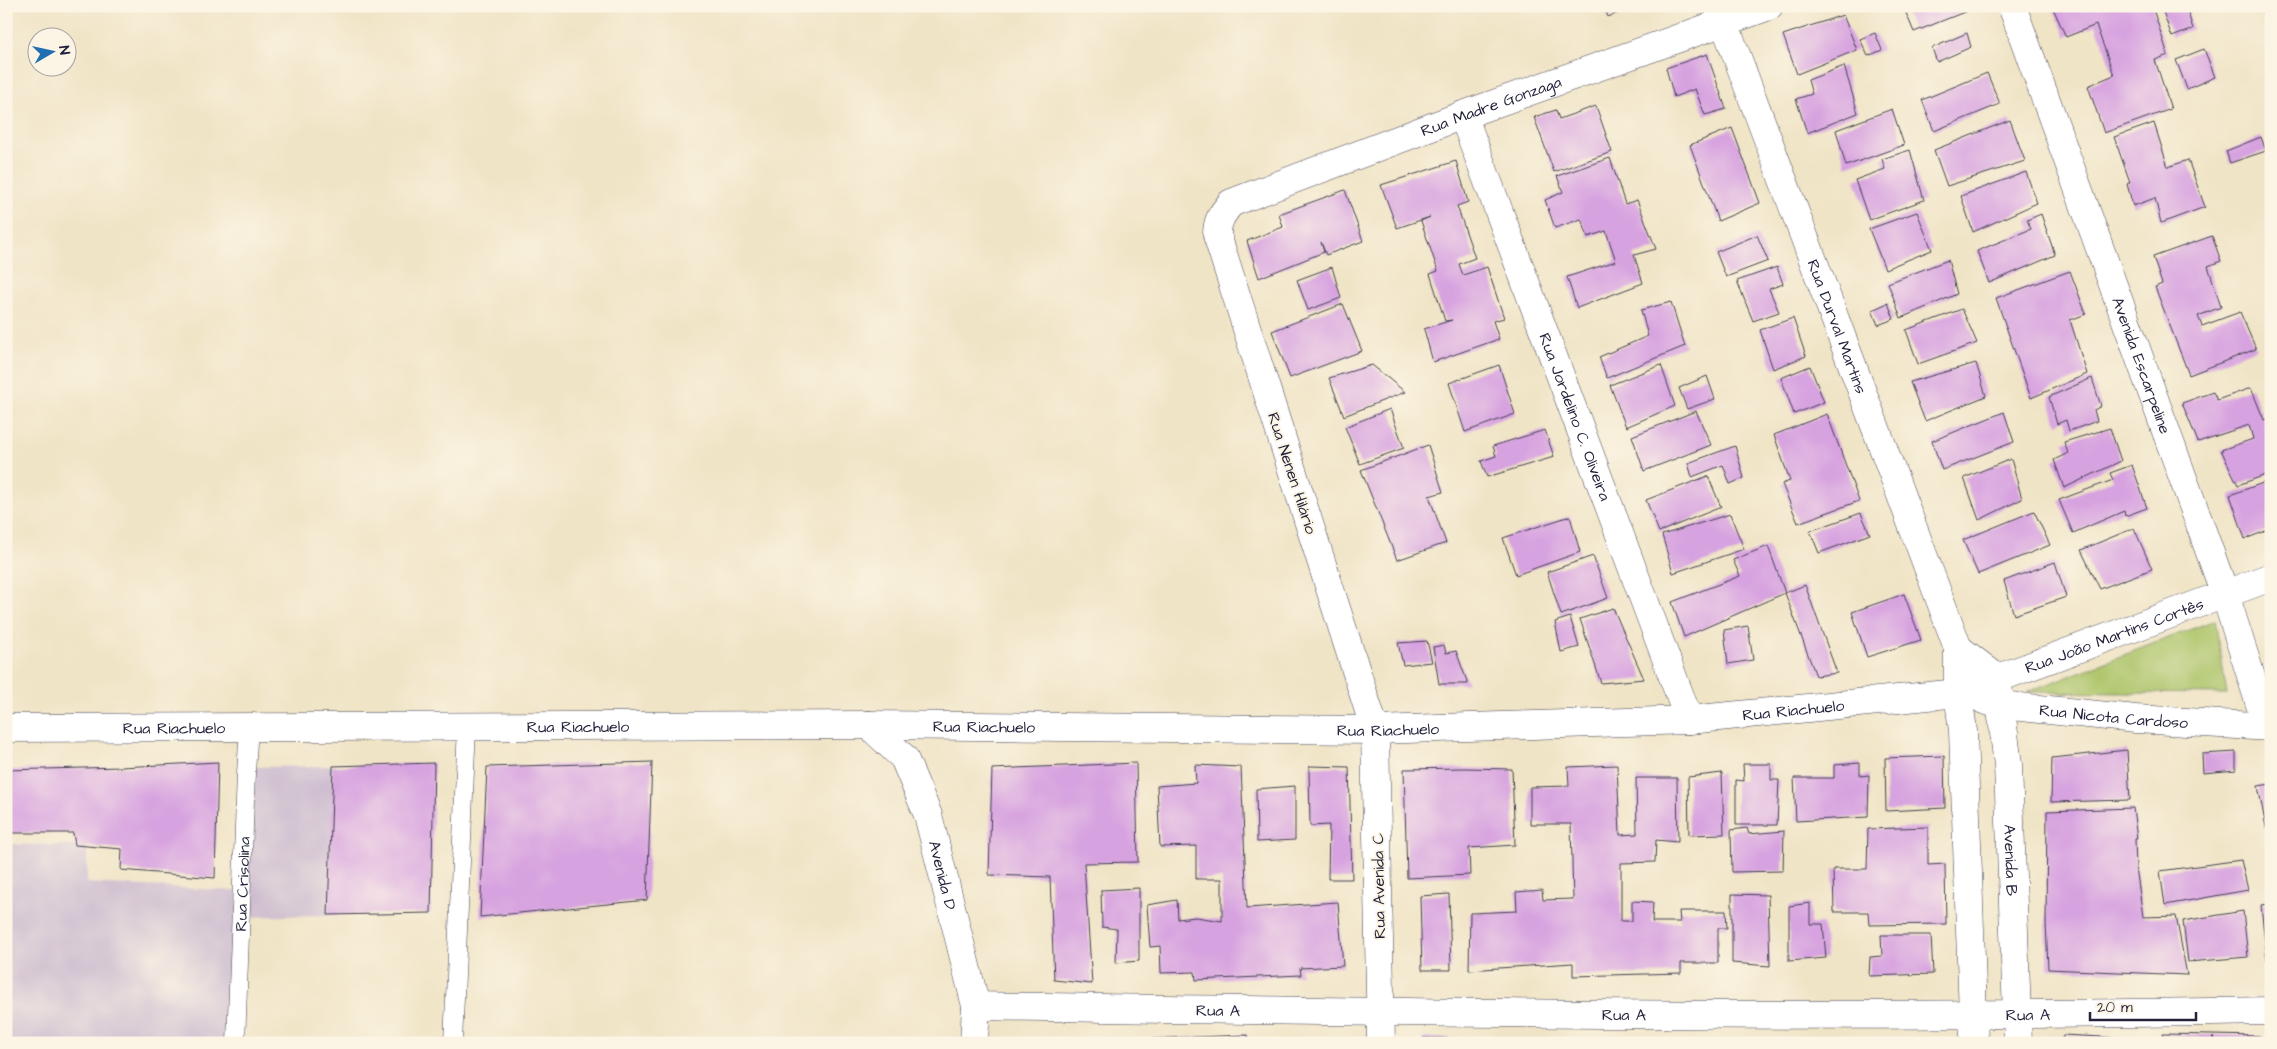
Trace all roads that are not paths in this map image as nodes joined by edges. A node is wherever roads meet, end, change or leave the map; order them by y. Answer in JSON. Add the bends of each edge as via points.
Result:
{"nodes":[{"id":1,"x":1768,"y":6,"type":"edge"},
{"id":2,"x":2012,"y":6,"type":"edge"},
{"id":3,"x":1721,"y":15,"type":"edge"},
{"id":4,"x":1463,"y":115,"type":"junction"},
{"id":5,"x":1220,"y":216,"type":"joint"},
{"id":6,"x":2271,"y":577,"type":"edge"},
{"id":7,"x":2225,"y":594,"type":"junction"},
{"id":8,"x":1958,"y":648,"type":"junction"},
{"id":9,"x":1997,"y":678,"type":"junction"},
{"id":10,"x":1958,"y":693,"type":"junction"},
{"id":11,"x":2001,"y":705,"type":"junction"},
{"id":12,"x":1689,"y":720,"type":"junction"},
{"id":13,"x":869,"y":725,"type":"junction"},
{"id":14,"x":467,"y":726,"type":"junction"},
{"id":15,"x":249,"y":727,"type":"junction"},
{"id":16,"x":2269,"y":727,"type":"edge"},
{"id":17,"x":6,"y":728,"type":"edge"},
{"id":18,"x":1375,"y":730,"type":"junction"},
{"id":19,"x":976,"y":1006,"type":"junction"},
{"id":20,"x":2271,"y":1012,"type":"edge"},
{"id":21,"x":1380,"y":1013,"type":"junction"},
{"id":22,"x":1974,"y":1015,"type":"junction"},
{"id":23,"x":2017,"y":1016,"type":"junction"},
{"id":24,"x":236,"y":1043,"type":"edge"},
{"id":25,"x":453,"y":1043,"type":"edge"},
{"id":26,"x":974,"y":1043,"type":"edge"},
{"id":27,"x":1380,"y":1043,"type":"edge"},
{"id":28,"x":1974,"y":1043,"type":"edge"},
{"id":29,"x":2018,"y":1043,"type":"edge"}],
"edges":[{"from":1,"to":3,"type":"street","name":"Rua Madre Gonzaga"},
{"from":2,"to":7,"type":"street","name":"Avenida Escarpeline"},
{"from":3,"to":4,"type":"street","name":"Rua Madre Gonzaga"},
{"from":3,"to":8,"type":"street","name":"Rua Durval Martins"},
{"from":4,"to":5,"type":"street","name":"Rua Madre Gonzaga","via":[[1231,203]]},
{"from":4,"to":12,"type":"street","name":"Rua Jordelino C. Oliveira"},
{"from":5,"to":18,"type":"street","name":"Rua Nenen Hilário","via":[[1217,235]]},
{"from":6,"to":7,"type":"street","name":"Rua João Martins Cortês"},
{"from":7,"to":9,"type":"street","name":"Rua João Martins Cortês"},
{"from":7,"to":16,"type":"street","name":"Avenida Escarpeline"},
{"from":8,"to":9,"type":"street"},
{"from":8,"to":10,"type":"street","name":"Rua Durval Martins"},
{"from":9,"to":10,"type":"street","name":"Rua João Martins Cortês"},
{"from":9,"to":11,"type":"street","name":"Avenida B"},
{"from":10,"to":11,"type":"street","name":"Rua Nicota Cardoso"},
{"from":10,"to":12,"type":"street","name":"Rua Riachuelo"},
{"from":10,"to":22,"type":"street","via":[[1963,731]]},
{"from":11,"to":16,"type":"street","name":"Rua Nicota Cardoso","via":[[2136,719]]},
{"from":11,"to":23,"type":"street","name":"Avenida B","via":[[2008,765]]},
{"from":12,"to":18,"type":"street","name":"Rua Riachuelo"},
{"from":13,"to":14,"type":"street","name":"Rua Riachuelo"},
{"from":13,"to":18,"type":"street","name":"Rua Riachuelo"},
{"from":13,"to":19,"type":"street","name":"Avenida D","via":[[904,758],[928,815]]},
{"from":14,"to":15,"type":"street","name":"Rua Riachuelo"},
{"from":14,"to":25,"type":"lane"},
{"from":15,"to":17,"type":"street","name":"Rua Riachuelo"},
{"from":15,"to":24,"type":"lane","name":"Rua Crisolina"},
{"from":18,"to":21,"type":"street","name":"Rua Avenida C"},
{"from":19,"to":21,"type":"street","name":"Rua A"},
{"from":19,"to":26,"type":"street","name":"Avenida D"},
{"from":20,"to":23,"type":"street","name":"Rua A"},
{"from":21,"to":22,"type":"street","name":"Rua A"},
{"from":21,"to":27,"type":"street","name":"Rua Avenida C"},
{"from":22,"to":23,"type":"street","name":"Rua A"},
{"from":22,"to":28,"type":"street"},
{"from":23,"to":29,"type":"street","name":"Avenida B"}]}
